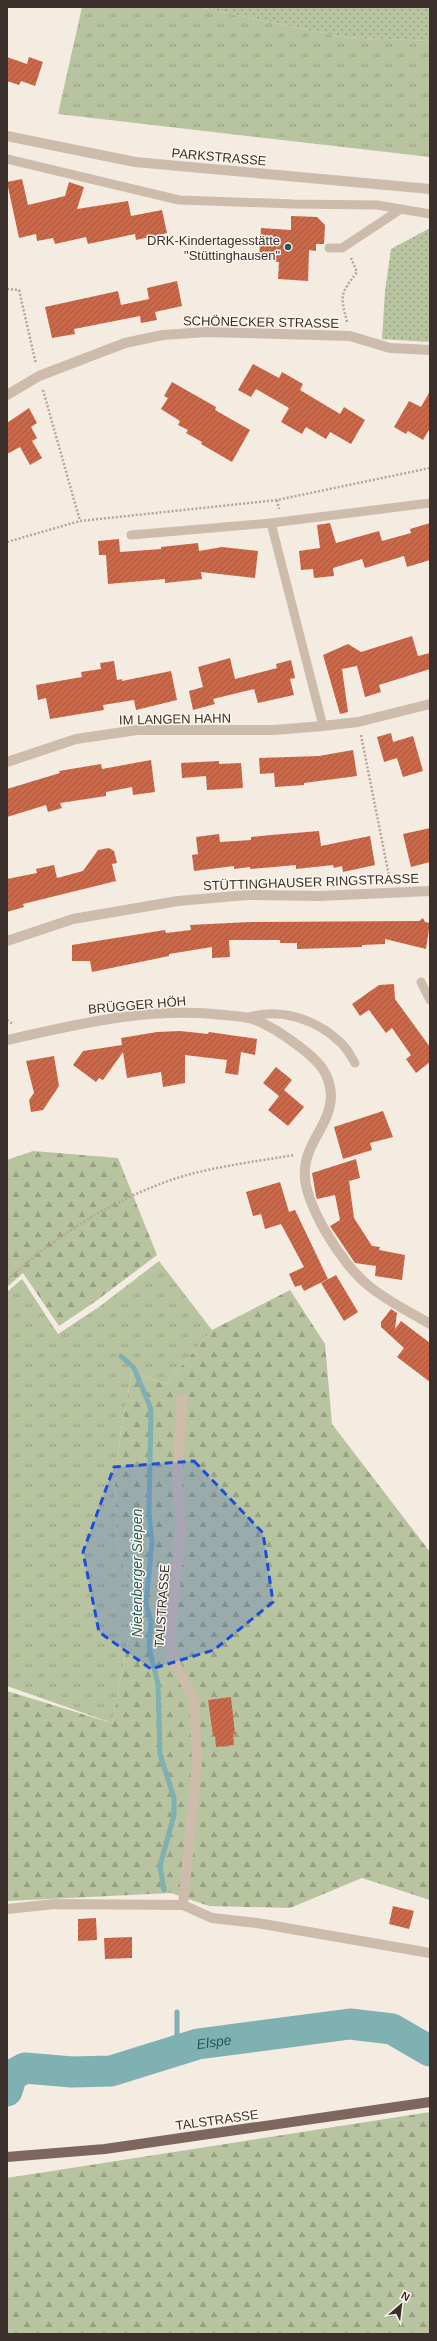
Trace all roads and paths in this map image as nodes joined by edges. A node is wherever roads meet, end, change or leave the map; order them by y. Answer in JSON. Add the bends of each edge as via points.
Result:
{"nodes":[{"id":1,"x":7,"y":136,"type":"edge"},
{"id":2,"x":7,"y":159,"type":"edge"},
{"id":3,"x":430,"y":189,"type":"edge"},
{"id":4,"x":401,"y":209,"type":"junction"},
{"id":5,"x":430,"y":214,"type":"edge"},
{"id":6,"x":329,"y":248,"type":"dead end"},
{"id":7,"x":341,"y":248,"type":"junction"},
{"id":8,"x":7,"y":289,"type":"edge"},
{"id":9,"x":350,"y":336,"type":"junction"},
{"id":10,"x":430,"y":350,"type":"edge"},
{"id":11,"x":39,"y":376,"type":"junction"},
{"id":12,"x":7,"y":395,"type":"edge"},
{"id":13,"x":430,"y":468,"type":"edge"},
{"id":14,"x":430,"y":503,"type":"edge"},
{"id":15,"x":80,"y":521,"type":"junction"},
{"id":16,"x":271,"y":523,"type":"junction"},
{"id":17,"x":131,"y":534,"type":"dead end"},
{"id":18,"x":7,"y":542,"type":"edge"},
{"id":19,"x":430,"y":704,"type":"edge"},
{"id":20,"x":358,"y":722,"type":"junction"},
{"id":21,"x":323,"y":726,"type":"junction"},
{"id":22,"x":7,"y":762,"type":"edge"},
{"id":23,"x":430,"y":891,"type":"edge"},
{"id":24,"x":393,"y":893,"type":"junction"},
{"id":25,"x":7,"y":941,"type":"edge"},
{"id":26,"x":422,"y":982,"type":"dead end"},
{"id":27,"x":430,"y":1000,"type":"edge"},
{"id":28,"x":246,"y":1018,"type":"junction"},
{"id":29,"x":7,"y":1040,"type":"edge"},
{"id":30,"x":355,"y":1063,"type":"dead end"},
{"id":31,"x":308,"y":1153,"type":"junction"},
{"id":32,"x":7,"y":1280,"type":"edge"},
{"id":33,"x":430,"y":1324,"type":"edge"},
{"id":34,"x":182,"y":1400,"type":"dead end"},
{"id":35,"x":183,"y":1905,"type":"junction"},
{"id":36,"x":7,"y":1909,"type":"edge"},
{"id":37,"x":430,"y":1953,"type":"edge"},
{"id":38,"x":430,"y":2102,"type":"edge"},
{"id":39,"x":7,"y":2157,"type":"edge"}],
"edges":[{"from":1,"to":3,"type":"street","name":"PARKSTRASSE","via":[[135,162]]},
{"from":2,"to":4,"type":"lane","via":[[179,200],[377,205]]},
{"from":4,"to":5,"type":"lane"},
{"from":4,"to":7,"type":"lane"},
{"from":6,"to":7,"type":"lane"},
{"from":7,"to":9,"type":"path","via":[[352,260],[357,272],[342,292],[341,298]]},
{"from":8,"to":11,"type":"path","via":[[19,290]]},
{"from":9,"to":10,"type":"street","name":"SCHÖNECKER STRASSE","via":[[390,348]]},
{"from":9,"to":11,"type":"street","name":"SCHÖNECKER STRASSE","via":[[207,332],[163,335],[125,343]]},
{"from":11,"to":12,"type":"street","name":"SCHÖNECKER STRASSE"},
{"from":11,"to":15,"type":"path"},
{"from":13,"to":15,"type":"path","via":[[277,500]]},
{"from":14,"to":16,"type":"lane"},
{"from":15,"to":18,"type":"path"},
{"from":16,"to":17,"type":"lane"},
{"from":16,"to":21,"type":"lane"},
{"from":19,"to":20,"type":"street","name":"IM LANGEN HAHN"},
{"from":20,"to":21,"type":"street","name":"IM LANGEN HAHN"},
{"from":20,"to":24,"type":"path"},
{"from":21,"to":22,"type":"street","name":"IM LANGEN HAHN","via":[[267,730],[137,730],[76,739]]},
{"from":23,"to":24,"type":"street","name":"STÜTTINGHAUSER RINGSTRASSE"},
{"from":24,"to":25,"type":"street","name":"STÜTTINGHAUSER RINGSTRASSE","via":[[247,895],[178,901],[73,918]]},
{"from":26,"to":27,"type":"lane"},
{"from":28,"to":29,"type":"street","name":"BRÜGGER HÖH","via":[[174,1012],[93,1021]]},
{"from":28,"to":30,"type":"lane","via":[[257,1014],[278,1014],[302,1018],[324,1029],[342,1044]]},
{"from":28,"to":31,"type":"street","name":"BRÜGGER HÖH","via":[[252,1018],[292,1041],[319,1062],[327,1075],[331,1095],[328,1111],[323,1128]]},
{"from":31,"to":32,"type":"path","via":[[210,1170],[156,1185],[79,1225]]},
{"from":31,"to":33,"type":"street","name":"BRÜGGER HÖH","via":[[305,1169],[308,1190],[318,1219],[331,1242],[368,1286]]},
{"from":34,"to":35,"type":"street","name":"TALSTRASSE","via":[[176,1482],[181,1526],[171,1628],[172,1657],[194,1700],[197,1764]]},
{"from":35,"to":36,"type":"street","via":[[55,1904]]},
{"from":35,"to":37,"type":"street","via":[[212,1918],[257,1923]]},
{"from":38,"to":39,"type":"main road","name":"TALSTRASSE","via":[[105,2148]]}]}
